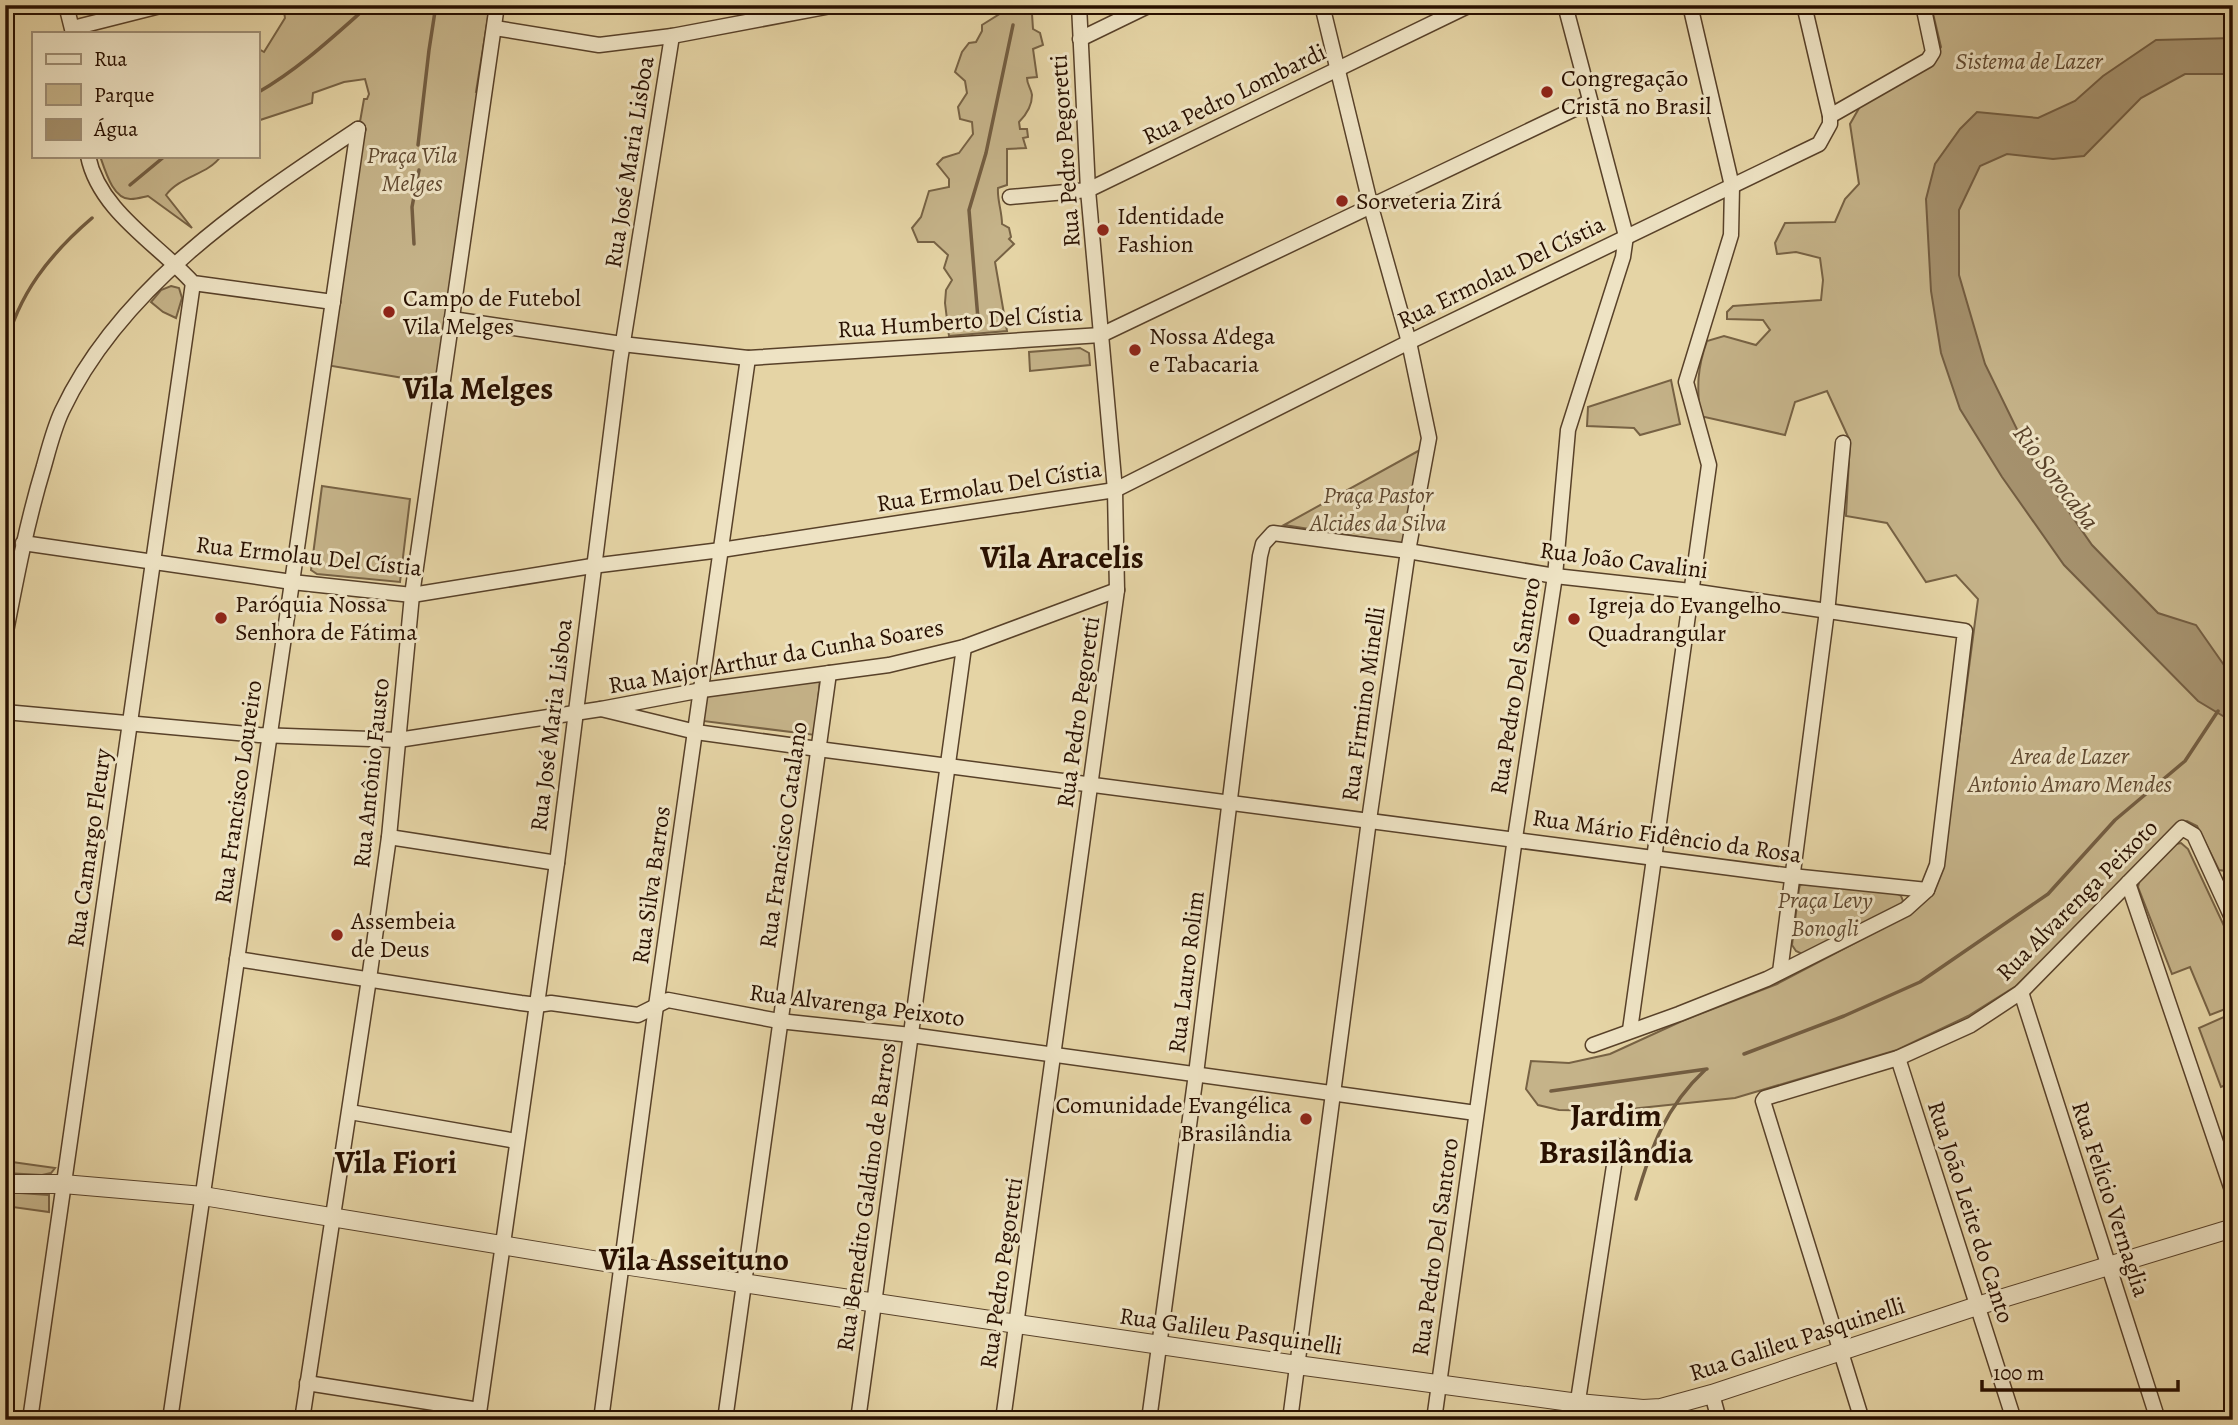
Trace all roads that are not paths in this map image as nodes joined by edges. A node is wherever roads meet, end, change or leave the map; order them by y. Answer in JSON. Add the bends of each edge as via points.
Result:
{"nodes":[{"id":1,"x":66,"y":5,"type":"edge"},
{"id":2,"x":164,"y":5,"type":"edge"},
{"id":3,"x":498,"y":5,"type":"edge"},
{"id":4,"x":836,"y":5,"type":"edge"},
{"id":5,"x":1079,"y":5,"type":"edge"},
{"id":6,"x":1150,"y":5,"type":"edge"},
{"id":7,"x":1322,"y":5,"type":"edge"},
{"id":8,"x":1470,"y":5,"type":"edge"},
{"id":9,"x":1565,"y":5,"type":"edge"},
{"id":10,"x":1690,"y":5,"type":"edge"},
{"id":11,"x":1804,"y":5,"type":"edge"},
{"id":12,"x":1923,"y":5,"type":"edge"},
{"id":13,"x":495,"y":28,"type":"junction"},
{"id":14,"x":73,"y":31,"type":"edge"},
{"id":15,"x":673,"y":36,"type":"junction"},
{"id":16,"x":1080,"y":39,"type":"junction"},
{"id":17,"x":1338,"y":69,"type":"junction"},
{"id":18,"x":1589,"y":102,"type":"junction"},
{"id":19,"x":1830,"y":116,"type":"junction"},
{"id":20,"x":89,"y":158,"type":"edge"},
{"id":21,"x":1732,"y":186,"type":"junction"},
{"id":22,"x":1088,"y":190,"type":"junction"},
{"id":23,"x":1010,"y":197,"type":"dead end"},
{"id":24,"x":1371,"y":206,"type":"junction"},
{"id":25,"x":1626,"y":236,"type":"junction"},
{"id":26,"x":176,"y":265,"type":"junction"},
{"id":27,"x":193,"y":283,"type":"junction"},
{"id":28,"x":333,"y":302,"type":"junction"},
{"id":29,"x":452,"y":319,"type":"junction"},
{"id":30,"x":1101,"y":335,"type":"junction"},
{"id":31,"x":1409,"y":342,"type":"junction"},
{"id":32,"x":622,"y":344,"type":"junction"},
{"id":33,"x":748,"y":358,"type":"junction"},
{"id":34,"x":1843,"y":443,"type":"dead end"},
{"id":35,"x":1115,"y":490,"type":"junction"},
{"id":36,"x":1273,"y":533,"type":"joint"},
{"id":37,"x":23,"y":543,"type":"junction"},
{"id":38,"x":721,"y":550,"type":"junction"},
{"id":39,"x":1408,"y":551,"type":"junction"},
{"id":40,"x":153,"y":561,"type":"junction"},
{"id":41,"x":593,"y":566,"type":"junction"},
{"id":42,"x":1555,"y":576,"type":"junction"},
{"id":43,"x":292,"y":582,"type":"junction"},
{"id":44,"x":1117,"y":590,"type":"junction"},
{"id":45,"x":1692,"y":591,"type":"junction"},
{"id":46,"x":412,"y":595,"type":"junction"},
{"id":47,"x":1826,"y":610,"type":"junction"},
{"id":48,"x":5,"y":636,"type":"edge"},
{"id":49,"x":964,"y":647,"type":"junction"},
{"id":50,"x":829,"y":673,"type":"junction"},
{"id":51,"x":702,"y":690,"type":"junction"},
{"id":52,"x":601,"y":709,"type":"junction"},
{"id":53,"x":5,"y":712,"type":"edge"},
{"id":54,"x":576,"y":713,"type":"junction"},
{"id":55,"x":130,"y":723,"type":"junction"},
{"id":56,"x":696,"y":732,"type":"junction"},
{"id":57,"x":270,"y":736,"type":"junction"},
{"id":58,"x":398,"y":740,"type":"junction"},
{"id":59,"x":818,"y":749,"type":"junction"},
{"id":60,"x":948,"y":765,"type":"junction"},
{"id":61,"x":1091,"y":785,"type":"junction"},
{"id":62,"x":1229,"y":803,"type":"junction"},
{"id":63,"x":1369,"y":820,"type":"junction"},
{"id":64,"x":389,"y":837,"type":"junction"},
{"id":65,"x":1515,"y":838,"type":"junction"},
{"id":66,"x":1654,"y":856,"type":"junction"},
{"id":67,"x":556,"y":863,"type":"junction"},
{"id":68,"x":1792,"y":876,"type":"junction"},
{"id":69,"x":2128,"y":883,"type":"junction"},
{"id":70,"x":1927,"y":890,"type":"junction"},
{"id":71,"x":2233,"y":920,"type":"edge"},
{"id":72,"x":237,"y":959,"type":"junction"},
{"id":73,"x":1780,"y":972,"type":"junction"},
{"id":74,"x":369,"y":979,"type":"junction"},
{"id":75,"x":2021,"y":992,"type":"junction"},
{"id":76,"x":537,"y":1005,"type":"junction"},
{"id":77,"x":656,"y":1006,"type":"junction"},
{"id":78,"x":779,"y":1021,"type":"junction"},
{"id":79,"x":1630,"y":1030,"type":"junction"},
{"id":80,"x":911,"y":1035,"type":"junction"},
{"id":81,"x":1593,"y":1045,"type":"dead end"},
{"id":82,"x":1055,"y":1055,"type":"junction"},
{"id":83,"x":1898,"y":1058,"type":"junction"},
{"id":84,"x":1196,"y":1074,"type":"junction"},
{"id":85,"x":1334,"y":1093,"type":"junction"},
{"id":86,"x":350,"y":1112,"type":"junction"},
{"id":87,"x":1476,"y":1113,"type":"junction"},
{"id":88,"x":516,"y":1141,"type":"junction"},
{"id":89,"x":1616,"y":1146,"type":"dead end"},
{"id":90,"x":5,"y":1184,"type":"edge"},
{"id":91,"x":63,"y":1184,"type":"junction"},
{"id":92,"x":2233,"y":1193,"type":"edge"},
{"id":93,"x":203,"y":1196,"type":"junction"},
{"id":94,"x":332,"y":1219,"type":"junction"},
{"id":95,"x":2233,"y":1228,"type":"edge"},
{"id":96,"x":502,"y":1245,"type":"junction"},
{"id":97,"x":623,"y":1265,"type":"junction"},
{"id":98,"x":2109,"y":1266,"type":"junction"},
{"id":99,"x":745,"y":1282,"type":"junction"},
{"id":100,"x":874,"y":1301,"type":"junction"},
{"id":101,"x":1977,"y":1306,"type":"junction"},
{"id":102,"x":1017,"y":1324,"type":"junction"},
{"id":103,"x":1160,"y":1345,"type":"junction"},
{"id":104,"x":1840,"y":1352,"type":"junction"},
{"id":105,"x":1297,"y":1365,"type":"junction"},
{"id":106,"x":307,"y":1383,"type":"junction"},
{"id":107,"x":1439,"y":1384,"type":"junction"},
{"id":108,"x":1712,"y":1394,"type":"junction"},
{"id":109,"x":1576,"y":1411,"type":"edge"},
{"id":110,"x":479,"y":1415,"type":"edge"},
{"id":111,"x":30,"y":1420,"type":"edge"},
{"id":112,"x":170,"y":1420,"type":"edge"},
{"id":113,"x":302,"y":1420,"type":"edge"},
{"id":114,"x":601,"y":1420,"type":"edge"},
{"id":115,"x":725,"y":1420,"type":"edge"},
{"id":116,"x":858,"y":1420,"type":"edge"},
{"id":117,"x":1003,"y":1420,"type":"edge"},
{"id":118,"x":1149,"y":1420,"type":"edge"},
{"id":119,"x":1290,"y":1420,"type":"edge"},
{"id":120,"x":1434,"y":1420,"type":"edge"},
{"id":121,"x":1719,"y":1420,"type":"edge"},
{"id":122,"x":1861,"y":1420,"type":"edge"},
{"id":123,"x":2014,"y":1420,"type":"edge"},
{"id":124,"x":2158,"y":1420,"type":"edge"}],
"edges":[{"from":1,"to":14,"type":"street"},
{"from":2,"to":14,"type":"street"},
{"from":3,"to":13,"type":"street","name":"Rua Antônio Fausto"},
{"from":4,"to":15,"type":"street"},
{"from":5,"to":16,"type":"street","name":"Rua Pedro Pegoretti"},
{"from":6,"to":16,"type":"street"},
{"from":7,"to":17,"type":"street","name":"Rua Firmino Minelli"},
{"from":8,"to":17,"type":"street","name":"Rua Pedro Lombardi"},
{"from":9,"to":18,"type":"street","name":"Rua Pedro Del Santoro"},
{"from":10,"to":21,"type":"street"},
{"from":11,"to":19,"type":"street"},
{"from":12,"to":19,"type":"street","via":[[1933,52],[1928,60]]},
{"from":13,"to":15,"type":"street","via":[[598,45]]},
{"from":13,"to":29,"type":"street","name":"Rua Antônio Fausto"},
{"from":15,"to":32,"type":"street","name":"Rua José Maria Lisboa"},
{"from":16,"to":22,"type":"street","name":"Rua Pedro Pegoretti"},
{"from":17,"to":22,"type":"street","name":"Rua Pedro Lombardi"},
{"from":17,"to":24,"type":"street","name":"Rua Firmino Minelli"},
{"from":18,"to":24,"type":"street","name":"Rua Humberto Del Cístia"},
{"from":18,"to":25,"type":"street","name":"Rua Pedro Del Santoro"},
{"from":19,"to":21,"type":"street","name":"Rua Ermolau Del Cístia","via":[[1819,144]]},
{"from":20,"to":26,"type":"street","via":[[118,211]]},
{"from":21,"to":25,"type":"street","name":"Rua Ermolau Del Cístia"},
{"from":21,"to":45,"type":"street","via":[[1731,235],[1686,382],[1709,465]]},
{"from":22,"to":23,"type":"street","name":"Rua Pedro Lombardi"},
{"from":22,"to":30,"type":"street","name":"Rua Pedro Pegoretti"},
{"from":24,"to":30,"type":"street","name":"Rua Humberto Del Cístia"},
{"from":24,"to":31,"type":"street","name":"Rua Firmino Minelli"},
{"from":25,"to":31,"type":"street","name":"Rua Ermolau Del Cístia"},
{"from":25,"to":42,"type":"street","name":"Rua Pedro Del Santoro","via":[[1568,430]]},
{"from":26,"to":27,"type":"street"},
{"from":26,"to":28,"type":"street","name":"Rua Francisco Loureiro","via":[[227,219],[358,130]]},
{"from":26,"to":37,"type":"street","via":[[121,320],[74,390],[54,433]]},
{"from":27,"to":28,"type":"street"},
{"from":27,"to":40,"type":"street","name":"Rua Camargo Fleury"},
{"from":28,"to":43,"type":"street","name":"Rua Francisco Loureiro"},
{"from":29,"to":32,"type":"street","name":"Rua Humberto Del Cístia"},
{"from":29,"to":46,"type":"street","name":"Rua Antônio Fausto"},
{"from":30,"to":33,"type":"street","name":"Rua Humberto Del Cístia"},
{"from":30,"to":35,"type":"street","name":"Rua Pedro Pegoretti"},
{"from":31,"to":35,"type":"street","name":"Rua Ermolau Del Cístia"},
{"from":31,"to":39,"type":"street","name":"Rua Firmino Minelli","via":[[1429,438]]},
{"from":32,"to":33,"type":"street","name":"Rua Humberto Del Cístia"},
{"from":32,"to":41,"type":"street","name":"Rua José Maria Lisboa"},
{"from":33,"to":38,"type":"street","name":"Rua Silva Barros"},
{"from":34,"to":47,"type":"street"},
{"from":35,"to":38,"type":"street","name":"Rua Ermolau Del Cístia"},
{"from":35,"to":44,"type":"street","name":"Rua Pedro Pegoretti"},
{"from":36,"to":39,"type":"street","name":"Rua João Cavalini"},
{"from":36,"to":62,"type":"street","name":"Rua Lauro Rolim","via":[[1263,544],[1261,556]]},
{"from":37,"to":40,"type":"street","name":"Rua Ermolau Del Cístia"},
{"from":37,"to":48,"type":"street"},
{"from":38,"to":41,"type":"street","name":"Rua Ermolau Del Cístia"},
{"from":38,"to":51,"type":"street","name":"Rua Silva Barros"},
{"from":39,"to":42,"type":"street","name":"Rua João Cavalini"},
{"from":39,"to":63,"type":"street","name":"Rua Firmino Minelli"},
{"from":40,"to":43,"type":"street","name":"Rua Ermolau Del Cístia"},
{"from":40,"to":55,"type":"street","name":"Rua Camargo Fleury"},
{"from":41,"to":46,"type":"street","name":"Rua Ermolau Del Cístia"},
{"from":41,"to":54,"type":"street","name":"Rua José Maria Lisboa"},
{"from":42,"to":45,"type":"street","name":"Rua João Cavalini"},
{"from":42,"to":65,"type":"street","name":"Rua Pedro Del Santoro"},
{"from":43,"to":46,"type":"street","name":"Rua Ermolau Del Cístia"},
{"from":43,"to":57,"type":"street","name":"Rua Francisco Loureiro"},
{"from":44,"to":49,"type":"street","name":"Rua Major Arthur da Cunha Soares"},
{"from":44,"to":61,"type":"street","name":"Rua Pedro Pegoretti"},
{"from":45,"to":47,"type":"street","name":"Rua João Cavalini"},
{"from":45,"to":66,"type":"street"},
{"from":46,"to":58,"type":"street","name":"Rua Antônio Fausto"},
{"from":47,"to":68,"type":"street"},
{"from":47,"to":70,"type":"street","name":"Rua João Cavalini","via":[[1963,629],[1966,635],[1937,866]]},
{"from":49,"to":50,"type":"street","name":"Rua Major Arthur da Cunha Soares","via":[[889,666]]},
{"from":49,"to":60,"type":"street","name":"Rua Benedito Galdino de Barros"},
{"from":50,"to":51,"type":"street","name":"Rua Major Arthur da Cunha Soares"},
{"from":50,"to":59,"type":"street","name":"Rua Francisco Catalano"},
{"from":51,"to":52,"type":"street","name":"Rua Major Arthur da Cunha Soares"},
{"from":51,"to":56,"type":"street","name":"Rua Silva Barros"},
{"from":52,"to":54,"type":"street","name":"Rua Major Arthur da Cunha Soares"},
{"from":52,"to":56,"type":"street","name":"Rua Major Arthur da Cunha Soares"},
{"from":53,"to":55,"type":"street","name":"Rua Major Arthur da Cunha Soares"},
{"from":54,"to":58,"type":"street","name":"Rua Major Arthur da Cunha Soares"},
{"from":54,"to":67,"type":"street","name":"Rua José Maria Lisboa"},
{"from":55,"to":57,"type":"street","name":"Rua Major Arthur da Cunha Soares"},
{"from":55,"to":91,"type":"street","name":"Rua Camargo Fleury"},
{"from":56,"to":59,"type":"street","name":"Rua Major Arthur da Cunha Soares"},
{"from":56,"to":77,"type":"street","name":"Rua Silva Barros"},
{"from":57,"to":58,"type":"street","name":"Rua Major Arthur da Cunha Soares"},
{"from":57,"to":72,"type":"street","name":"Rua Francisco Loureiro"},
{"from":58,"to":64,"type":"street","name":"Rua Antônio Fausto"},
{"from":59,"to":60,"type":"street","name":"Rua Mário Fidêncio da Rosa"},
{"from":59,"to":78,"type":"street","name":"Rua Francisco Catalano"},
{"from":60,"to":61,"type":"street","name":"Rua Mário Fidêncio da Rosa"},
{"from":60,"to":80,"type":"street","name":"Rua Benedito Galdino de Barros"},
{"from":61,"to":62,"type":"street","name":"Rua Mário Fidêncio da Rosa"},
{"from":61,"to":82,"type":"street","name":"Rua Pedro Pegoretti"},
{"from":62,"to":63,"type":"street","name":"Rua Mário Fidêncio da Rosa"},
{"from":62,"to":84,"type":"street","name":"Rua Lauro Rolim"},
{"from":63,"to":65,"type":"street","name":"Rua Mário Fidêncio da Rosa"},
{"from":63,"to":85,"type":"street","name":"Rua Firmino Minelli"},
{"from":64,"to":67,"type":"street"},
{"from":64,"to":74,"type":"street","name":"Rua Antônio Fausto"},
{"from":65,"to":66,"type":"street","name":"Rua Mário Fidêncio da Rosa"},
{"from":65,"to":87,"type":"street","name":"Rua Pedro Del Santoro"},
{"from":66,"to":68,"type":"street","name":"Rua Mário Fidêncio da Rosa"},
{"from":66,"to":79,"type":"street"},
{"from":67,"to":76,"type":"street","name":"Rua José Maria Lisboa"},
{"from":68,"to":70,"type":"street","name":"Rua Mário Fidêncio da Rosa"},
{"from":68,"to":73,"type":"street"},
{"from":69,"to":71,"type":"street","name":"Rua Alvarenga Peixoto","via":[[2182,828],[2194,835]]},
{"from":69,"to":75,"type":"street","name":"Rua Alvarenga Peixoto"},
{"from":69,"to":92,"type":"street"},
{"from":70,"to":73,"type":"street","via":[[1906,909]]},
{"from":72,"to":74,"type":"street","name":"Rua Alvarenga Peixoto"},
{"from":72,"to":93,"type":"street","name":"Rua Francisco Loureiro"},
{"from":73,"to":79,"type":"street"},
{"from":74,"to":76,"type":"street","name":"Rua Alvarenga Peixoto"},
{"from":74,"to":86,"type":"street","name":"Rua Antônio Fausto"},
{"from":75,"to":83,"type":"street","name":"Rua Alvarenga Peixoto","via":[[1970,1025]]},
{"from":75,"to":98,"type":"street","name":"Rua Felício Vernaglia"},
{"from":76,"to":77,"type":"street","name":"Rua Alvarenga Peixoto","via":[[638,1015]]},
{"from":76,"to":88,"type":"street","name":"Rua José Maria Lisboa"},
{"from":77,"to":78,"type":"street","name":"Rua Alvarenga Peixoto","via":[[668,1000]]},
{"from":77,"to":97,"type":"street","name":"Rua Silva Barros"},
{"from":78,"to":80,"type":"street","name":"Rua Alvarenga Peixoto"},
{"from":78,"to":99,"type":"street","name":"Rua Francisco Catalano"},
{"from":79,"to":81,"type":"street"},
{"from":80,"to":82,"type":"street","name":"Rua Alvarenga Peixoto"},
{"from":80,"to":100,"type":"street","name":"Rua Benedito Galdino de Barros"},
{"from":82,"to":84,"type":"street","name":"Rua Alvarenga Peixoto"},
{"from":82,"to":102,"type":"street","name":"Rua Pedro Pegoretti"},
{"from":83,"to":101,"type":"street","name":"Rua João Leite do Canto"},
{"from":83,"to":104,"type":"street","name":"Rua Alvarenga Peixoto","via":[[1763,1101]]},
{"from":84,"to":85,"type":"street","name":"Rua Alvarenga Peixoto"},
{"from":84,"to":103,"type":"street","name":"Rua Lauro Rolim"},
{"from":85,"to":87,"type":"street","name":"Rua Alvarenga Peixoto"},
{"from":85,"to":105,"type":"street","name":"Rua Firmino Minelli"},
{"from":86,"to":88,"type":"street"},
{"from":86,"to":94,"type":"street","name":"Rua Antônio Fausto"},
{"from":87,"to":107,"type":"street","name":"Rua Pedro Del Santoro"},
{"from":88,"to":96,"type":"street","name":"Rua José Maria Lisboa"},
{"from":89,"to":109,"type":"street"},
{"from":90,"to":91,"type":"street","name":"Rua Galileu Pasquinelli"},
{"from":91,"to":93,"type":"street","name":"Rua Galileu Pasquinelli"},
{"from":91,"to":111,"type":"street","name":"Rua Camargo Fleury"},
{"from":93,"to":94,"type":"street","name":"Rua Galileu Pasquinelli"},
{"from":93,"to":112,"type":"street","name":"Rua Francisco Loureiro"},
{"from":94,"to":96,"type":"street","name":"Rua Galileu Pasquinelli"},
{"from":94,"to":106,"type":"street","name":"Rua Antônio Fausto"},
{"from":95,"to":98,"type":"street","name":"Rua Galileu Pasquinelli"},
{"from":96,"to":97,"type":"street","name":"Rua Galileu Pasquinelli"},
{"from":96,"to":110,"type":"street","name":"Rua José Maria Lisboa"},
{"from":97,"to":99,"type":"street","name":"Rua Galileu Pasquinelli"},
{"from":97,"to":114,"type":"street","name":"Rua Silva Barros"},
{"from":98,"to":101,"type":"street","name":"Rua Galileu Pasquinelli"},
{"from":98,"to":124,"type":"street","name":"Rua Felício Vernaglia"},
{"from":99,"to":100,"type":"street","name":"Rua Galileu Pasquinelli"},
{"from":99,"to":115,"type":"street","name":"Rua Francisco Catalano"},
{"from":100,"to":102,"type":"street","name":"Rua Galileu Pasquinelli"},
{"from":100,"to":116,"type":"street","name":"Rua Benedito Galdino de Barros"},
{"from":101,"to":104,"type":"street","name":"Rua Galileu Pasquinelli"},
{"from":101,"to":123,"type":"street","name":"Rua João Leite do Canto"},
{"from":102,"to":103,"type":"street","name":"Rua Galileu Pasquinelli"},
{"from":102,"to":117,"type":"street","name":"Rua Pedro Pegoretti"},
{"from":103,"to":105,"type":"street","name":"Rua Galileu Pasquinelli"},
{"from":103,"to":118,"type":"street","name":"Rua Lauro Rolim"},
{"from":104,"to":108,"type":"street","name":"Rua Galileu Pasquinelli"},
{"from":104,"to":122,"type":"street"},
{"from":105,"to":107,"type":"street","name":"Rua Galileu Pasquinelli"},
{"from":105,"to":119,"type":"street","name":"Rua Firmino Minelli"},
{"from":106,"to":110,"type":"street"},
{"from":106,"to":113,"type":"street","name":"Rua Antônio Fausto"},
{"from":107,"to":109,"type":"street","name":"Rua Galileu Pasquinelli"},
{"from":107,"to":120,"type":"street","name":"Rua Pedro Del Santoro"},
{"from":108,"to":109,"type":"street","name":"Rua Galileu Pasquinelli","via":[[1661,1408]]},
{"from":108,"to":121,"type":"street"}]}
